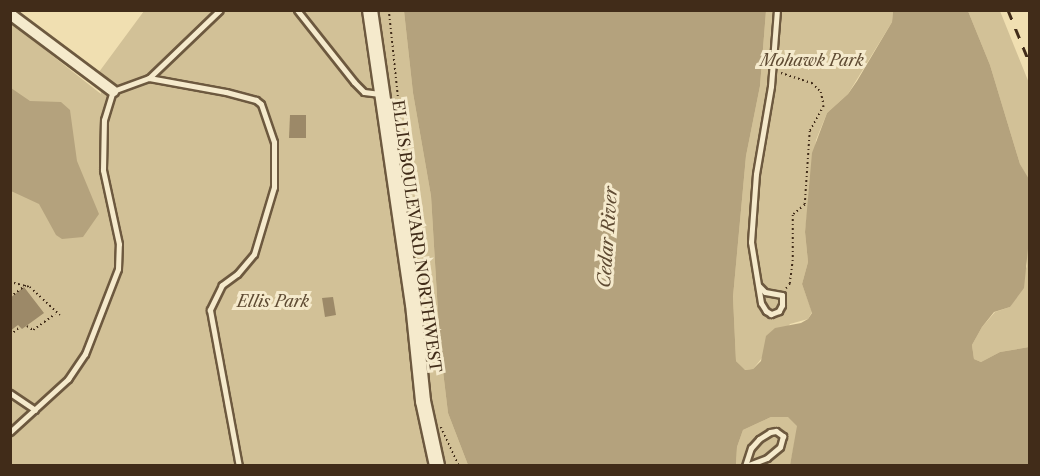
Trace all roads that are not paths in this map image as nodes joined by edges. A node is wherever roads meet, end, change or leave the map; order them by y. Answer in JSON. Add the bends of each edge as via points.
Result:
{"nodes":[{"id":1,"x":220,"y":10,"type":"edge"},
{"id":2,"x":297,"y":10,"type":"edge"},
{"id":3,"x":370,"y":10,"type":"edge"},
{"id":4,"x":777,"y":10,"type":"edge"},
{"id":5,"x":10,"y":14,"type":"edge"},
{"id":6,"x":149,"y":78,"type":"junction"},
{"id":7,"x":113,"y":91,"type":"junction"},
{"id":8,"x":380,"y":94,"type":"junction"},
{"id":9,"x":759,"y":286,"type":"junction"},
{"id":10,"x":10,"y":393,"type":"edge"},
{"id":11,"x":34,"y":410,"type":"junction"},
{"id":12,"x":12,"y":428,"type":"edge"},
{"id":13,"x":239,"y":465,"type":"edge"},
{"id":14,"x":437,"y":465,"type":"edge"},
{"id":15,"x":745,"y":465,"type":"edge"}],
"edges":[{"from":1,"to":6,"type":"lane"},
{"from":2,"to":8,"type":"lane","via":[[354,82],[364,92]]},
{"from":3,"to":8,"type":"street","name":"ELLIS BOULEVARD NORTHWEST"},
{"from":4,"to":9,"type":"lane","via":[[753,206],[751,242]]},
{"from":5,"to":7,"type":"street"},
{"from":6,"to":7,"type":"lane"},
{"from":6,"to":13,"type":"lane","via":[[256,100],[261,104],[274,142],[274,187],[254,254],[222,285],[210,310]]},
{"from":7,"to":11,"type":"lane","via":[[104,120],[103,170],[119,244],[118,269],[85,354],[68,379]]},
{"from":8,"to":14,"type":"street","name":"ELLIS BOULEVARD NORTHWEST","via":[[413,304],[423,402]]},
{"from":9,"to":9,"type":"lane","via":[[766,311],[779,311],[782,295],[765,292]]},
{"from":10,"to":11,"type":"lane"},
{"from":11,"to":12,"type":"lane"},
{"from":15,"to":15,"type":"lane","via":[[759,439],[776,431],[783,436],[780,447],[767,458]]}]}
